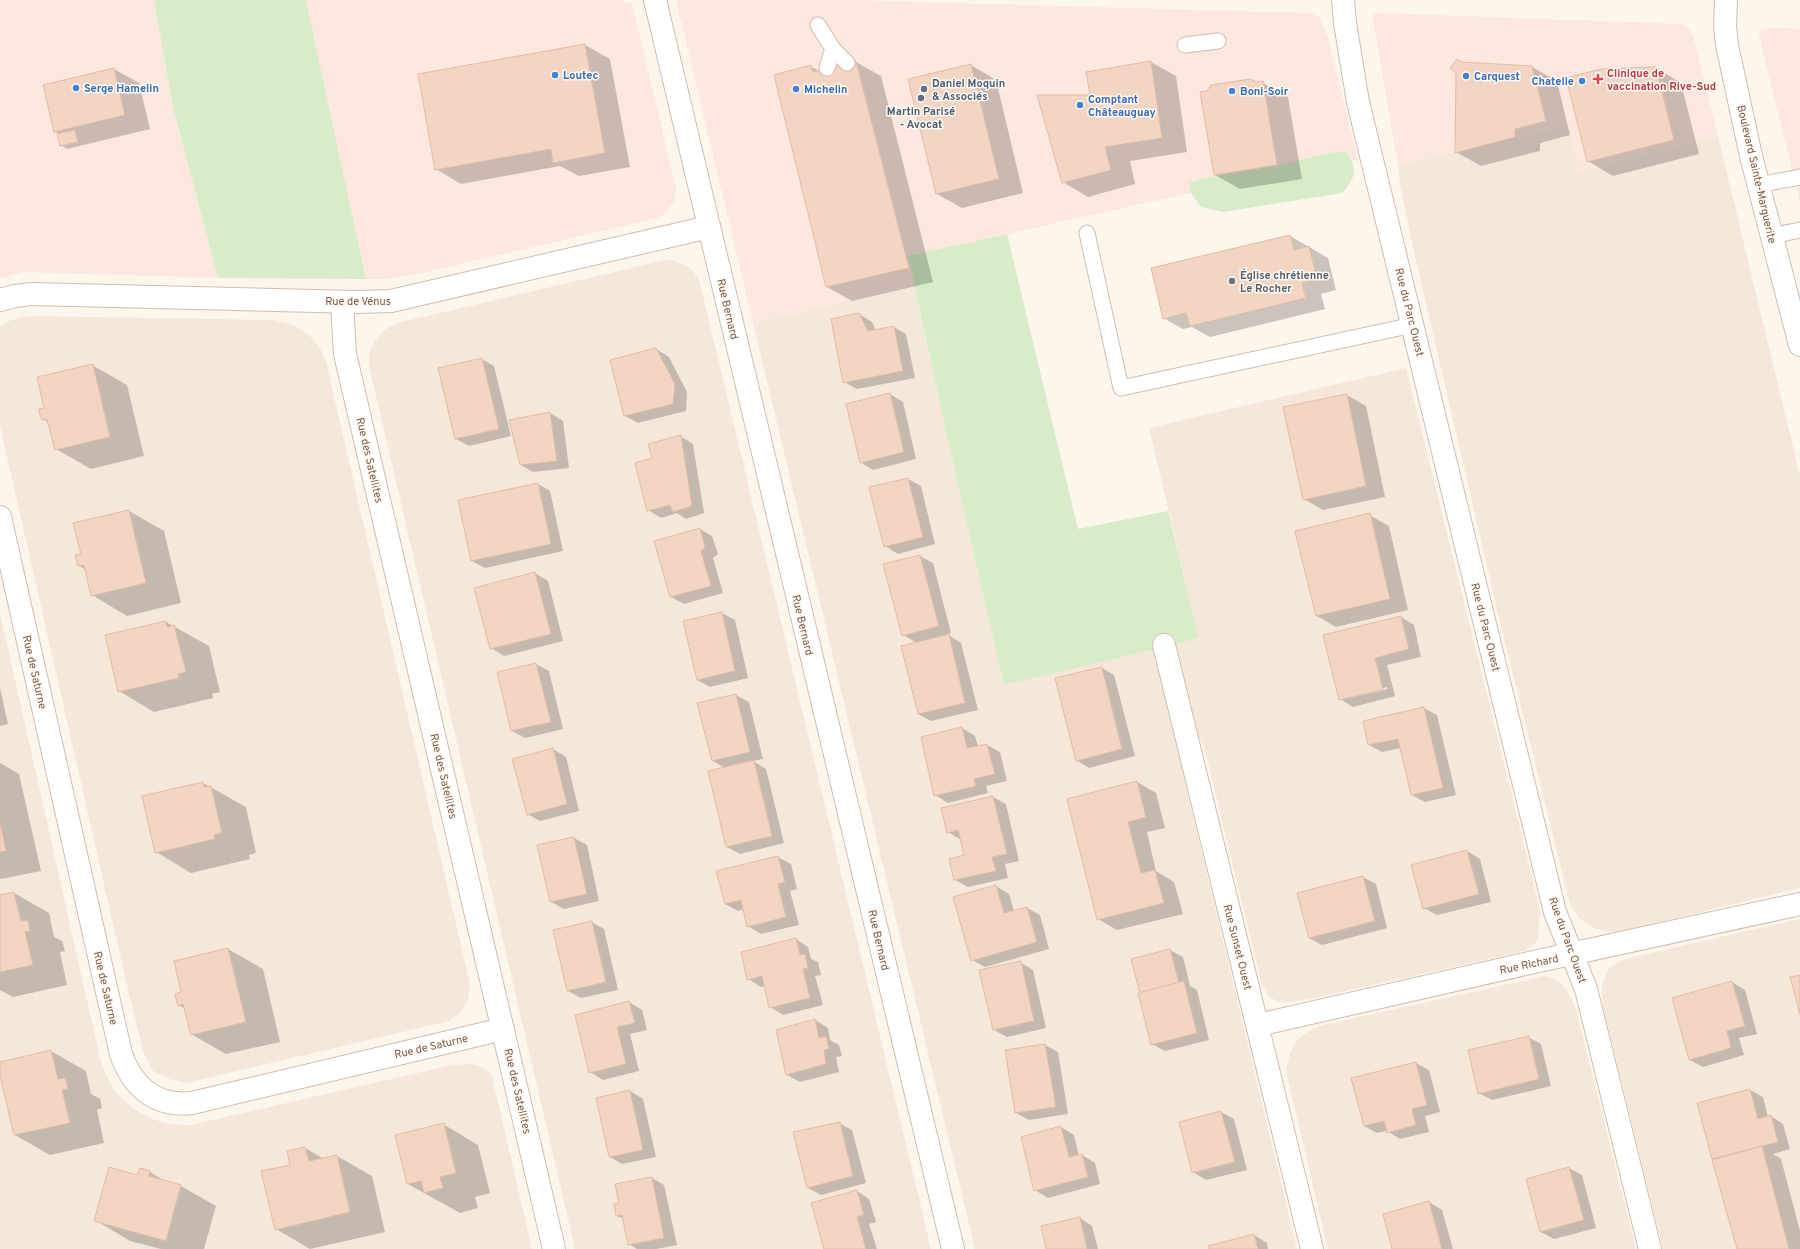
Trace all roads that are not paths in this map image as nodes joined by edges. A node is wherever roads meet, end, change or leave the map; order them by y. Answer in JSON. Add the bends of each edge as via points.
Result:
{"nodes":[{"id":1,"x":655,"y":0,"type":"edge"},
{"id":2,"x":1343,"y":0,"type":"edge"},
{"id":3,"x":1726,"y":0,"type":"edge"},
{"id":4,"x":818,"y":25,"type":"dead end"},
{"id":5,"x":1218,"y":41,"type":"dead end"},
{"id":6,"x":1185,"y":45,"type":"dead end"},
{"id":7,"x":833,"y":48,"type":"junction"},
{"id":8,"x":847,"y":63,"type":"dead end"},
{"id":9,"x":827,"y":68,"type":"dead end"},
{"id":10,"x":1800,"y":177,"type":"edge"},
{"id":11,"x":1758,"y":185,"type":"junction"},
{"id":12,"x":709,"y":227,"type":"junction"},
{"id":13,"x":1800,"y":230,"type":"edge"},
{"id":14,"x":1086,"y":233,"type":"dead end"},
{"id":15,"x":1771,"y":236,"type":"junction"},
{"id":16,"x":0,"y":300,"type":"edge"},
{"id":17,"x":342,"y":302,"type":"junction"},
{"id":18,"x":1413,"y":325,"type":"junction"},
{"id":19,"x":1800,"y":346,"type":"edge"},
{"id":20,"x":0,"y":517,"type":"edge"},
{"id":21,"x":1164,"y":645,"type":"dead end"},
{"id":22,"x":1800,"y":904,"type":"edge"},
{"id":23,"x":1572,"y":954,"type":"junction"},
{"id":24,"x":1258,"y":1025,"type":"junction"},
{"id":25,"x":503,"y":1029,"type":"junction"},
{"id":26,"x":554,"y":1249,"type":"edge"},
{"id":27,"x":953,"y":1249,"type":"edge"},
{"id":28,"x":1312,"y":1249,"type":"edge"},
{"id":29,"x":1650,"y":1249,"type":"edge"}],
"edges":[{"from":1,"to":12,"type":"street","name":"Rue Bernard"},
{"from":2,"to":18,"type":"street","name":"Rue du Parc Ouest","via":[[1358,102]]},
{"from":3,"to":11,"type":"street","name":"Boulevard Sainte-Marguerite","via":[[1727,45]]},
{"from":4,"to":7,"type":"lane"},
{"from":5,"to":6,"type":"lane"},
{"from":7,"to":8,"type":"lane"},
{"from":7,"to":9,"type":"lane"},
{"from":10,"to":11,"type":"lane"},
{"from":11,"to":15,"type":"street","name":"Boulevard Sainte-Marguerite"},
{"from":12,"to":17,"type":"street","name":"Rue de Vénus","via":[[402,300]]},
{"from":12,"to":27,"type":"street","name":"Rue Bernard"},
{"from":13,"to":15,"type":"lane"},
{"from":14,"to":18,"type":"lane","via":[[1121,388]]},
{"from":15,"to":19,"type":"street","name":"Boulevard Sainte-Marguerite"},
{"from":16,"to":17,"type":"street","name":"Rue de Vénus","via":[[32,294]]},
{"from":17,"to":25,"type":"street","name":"Rue des Satellites","via":[[346,354]]},
{"from":18,"to":23,"type":"street","name":"Rue du Parc Ouest","via":[[1555,912]]},
{"from":20,"to":25,"type":"street","name":"Rue de Saturne","via":[[121,1054],[137,1084],[154,1096],[169,1102],[192,1103]]},
{"from":21,"to":24,"type":"street","name":"Rue Sunset Ouest"},
{"from":22,"to":23,"type":"street","name":"Rue Richard"},
{"from":23,"to":24,"type":"street","name":"Rue Richard"},
{"from":23,"to":29,"type":"street","name":"Rue du Parc Ouest","via":[[1586,989]]},
{"from":24,"to":28,"type":"street","name":"Rue Sunset Ouest"},
{"from":25,"to":26,"type":"street","name":"Rue des Satellites"}]}
